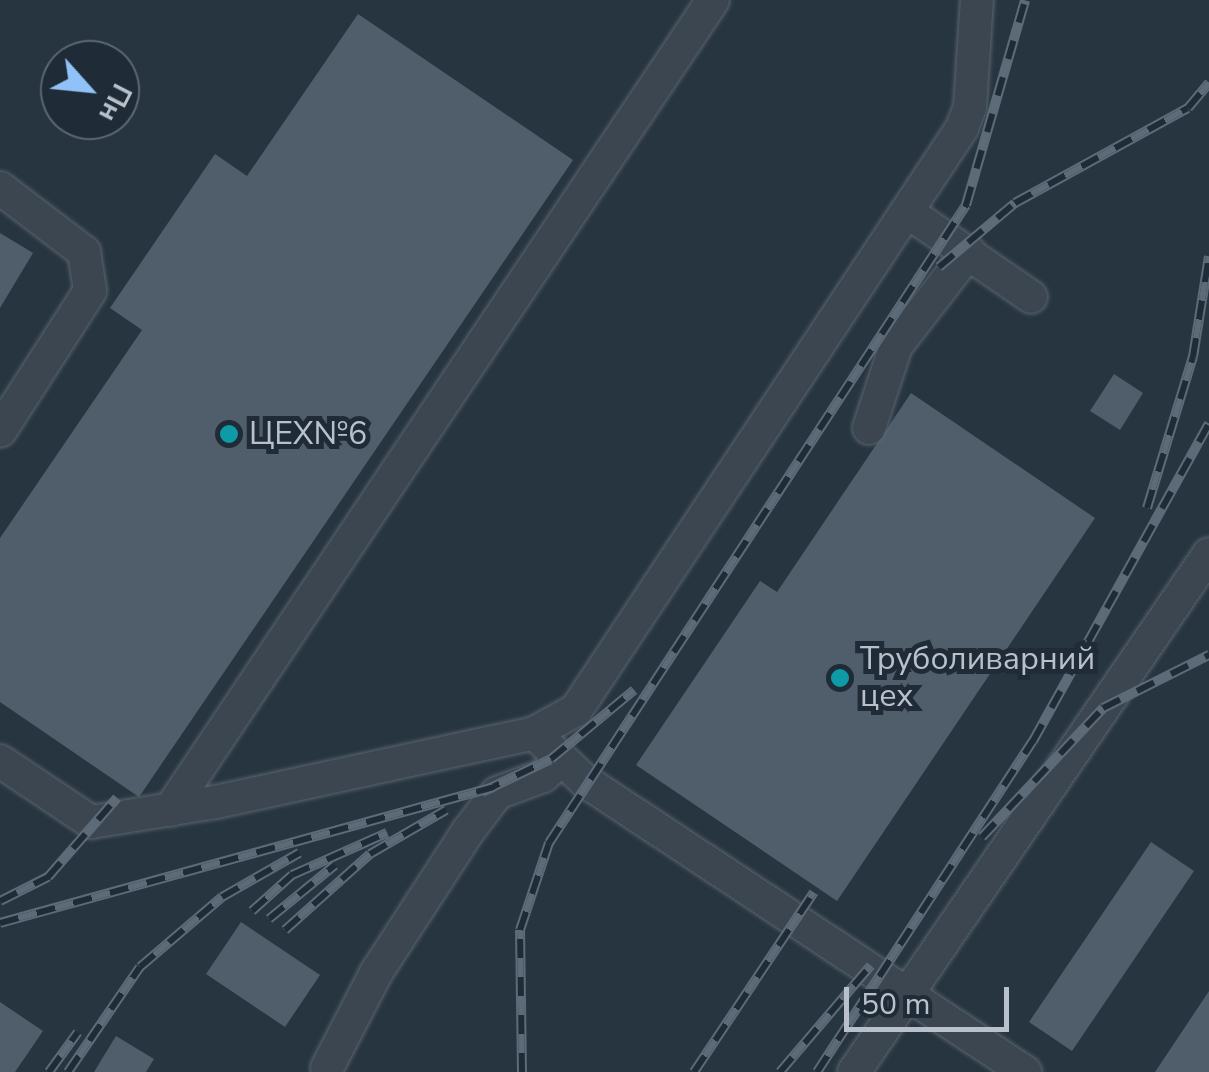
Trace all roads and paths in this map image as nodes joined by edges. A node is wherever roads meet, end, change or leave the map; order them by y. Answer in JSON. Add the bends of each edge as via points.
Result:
{"nodes":[{"id":1,"x":713,"y":0,"type":"edge"},
{"id":2,"x":977,"y":0,"type":"edge"},
{"id":3,"x":0,"y":188,"type":"edge"},
{"id":4,"x":908,"y":213,"type":"junction"},
{"id":5,"x":968,"y":252,"type":"junction"},
{"id":6,"x":1031,"y":297,"type":"dead end"},
{"id":7,"x":869,"y":428,"type":"dead end"},
{"id":8,"x":0,"y":431,"type":"edge"},
{"id":9,"x":1203,"y":571,"type":"edge"},
{"id":10,"x":534,"y":734,"type":"junction"},
{"id":11,"x":0,"y":760,"type":"edge"},
{"id":12,"x":562,"y":760,"type":"junction"},
{"id":13,"x":170,"y":810,"type":"junction"},
{"id":14,"x":907,"y":994,"type":"junction"},
{"id":15,"x":327,"y":1068,"type":"dead end"},
{"id":16,"x":854,"y":1072,"type":"edge"},
{"id":17,"x":1026,"y":1072,"type":"edge"}],
"edges":[{"from":1,"to":13,"type":"lane"},
{"from":2,"to":4,"type":"lane","via":[[970,107]]},
{"from":3,"to":8,"type":"lane","via":[[84,252],[90,291]]},
{"from":4,"to":5,"type":"lane"},
{"from":4,"to":10,"type":"lane","via":[[576,710]]},
{"from":5,"to":6,"type":"lane"},
{"from":5,"to":7,"type":"lane","via":[[896,346]]},
{"from":9,"to":14,"type":"lane"},
{"from":10,"to":12,"type":"lane"},
{"from":10,"to":13,"type":"lane"},
{"from":11,"to":13,"type":"lane","via":[[91,822]]},
{"from":12,"to":14,"type":"lane"},
{"from":12,"to":15,"type":"lane","via":[[542,776],[497,793],[376,974]]},
{"from":14,"to":16,"type":"lane"},
{"from":14,"to":17,"type":"lane"}]}
